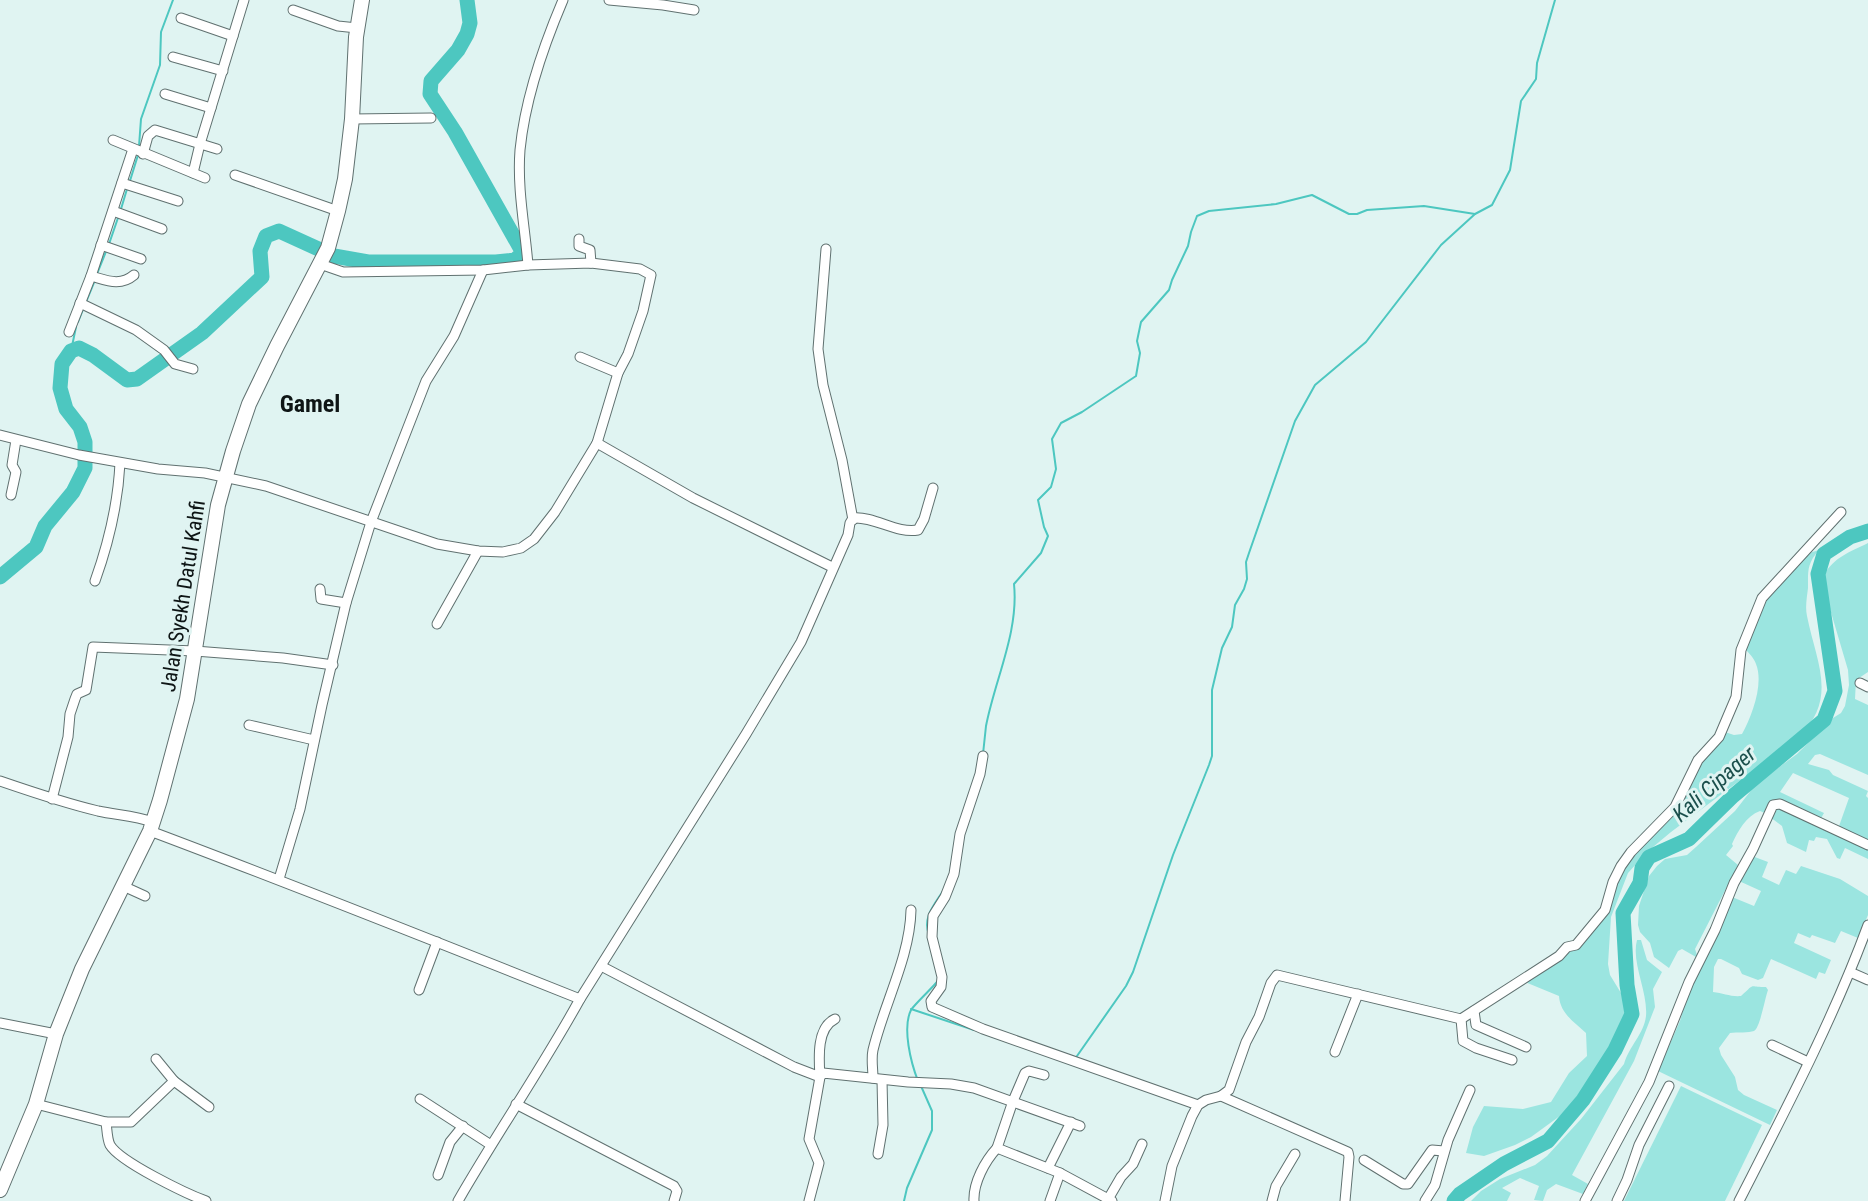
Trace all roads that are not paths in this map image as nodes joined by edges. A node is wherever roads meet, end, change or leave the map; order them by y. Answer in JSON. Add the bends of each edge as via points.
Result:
{"nodes":[{"id":1,"x":243,"y":0,"type":"edge"},
{"id":2,"x":362,"y":0,"type":"edge"},
{"id":3,"x":564,"y":0,"type":"edge"},
{"id":4,"x":609,"y":0,"type":"edge"},
{"id":5,"x":647,"y":2,"type":"edge"},
{"id":6,"x":293,"y":10,"type":"dead end"},
{"id":7,"x":694,"y":10,"type":"dead end"},
{"id":8,"x":181,"y":18,"type":"dead end"},
{"id":9,"x":357,"y":28,"type":"junction"},
{"id":10,"x":233,"y":36,"type":"junction"},
{"id":11,"x":173,"y":57,"type":"dead end"},
{"id":12,"x":222,"y":71,"type":"junction"},
{"id":13,"x":165,"y":94,"type":"dead end"},
{"id":14,"x":212,"y":108,"type":"junction"},
{"id":15,"x":431,"y":118,"type":"dead end"},
{"id":16,"x":352,"y":119,"type":"junction"},
{"id":17,"x":112,"y":140,"type":"dead end"},
{"id":18,"x":200,"y":144,"type":"junction"},
{"id":19,"x":217,"y":149,"type":"dead end"},
{"id":20,"x":138,"y":151,"type":"junction"},
{"id":21,"x":193,"y":173,"type":"junction"},
{"id":22,"x":235,"y":175,"type":"dead end"},
{"id":23,"x":205,"y":178,"type":"dead end"},
{"id":24,"x":127,"y":185,"type":"junction"},
{"id":25,"x":178,"y":201,"type":"dead end"},
{"id":26,"x":338,"y":211,"type":"junction"},
{"id":27,"x":116,"y":213,"type":"junction"},
{"id":28,"x":162,"y":229,"type":"dead end"},
{"id":29,"x":579,"y":239,"type":"dead end"},
{"id":30,"x":107,"y":247,"type":"junction"},
{"id":31,"x":826,"y":249,"type":"dead end"},
{"id":32,"x":141,"y":259,"type":"dead end"},
{"id":33,"x":320,"y":262,"type":"junction"},
{"id":34,"x":591,"y":263,"type":"junction"},
{"id":35,"x":528,"y":266,"type":"junction"},
{"id":36,"x":483,"y":270,"type":"junction"},
{"id":37,"x":134,"y":275,"type":"dead end"},
{"id":38,"x":95,"y":276,"type":"junction"},
{"id":39,"x":84,"y":305,"type":"junction"},
{"id":40,"x":69,"y":332,"type":"dead end"},
{"id":41,"x":580,"y":357,"type":"dead end"},
{"id":42,"x":193,"y":369,"type":"dead end"},
{"id":43,"x":618,"y":373,"type":"junction"},
{"id":44,"x":0,"y":435,"type":"edge"},
{"id":45,"x":16,"y":440,"type":"junction"},
{"id":46,"x":597,"y":443,"type":"junction"},
{"id":47,"x":120,"y":463,"type":"junction"},
{"id":48,"x":225,"y":477,"type":"junction"},
{"id":49,"x":933,"y":488,"type":"dead end"},
{"id":50,"x":11,"y":495,"type":"dead end"},
{"id":51,"x":1841,"y":512,"type":"dead end"},
{"id":52,"x":853,"y":520,"type":"junction"},
{"id":53,"x":371,"y":522,"type":"junction"},
{"id":54,"x":478,"y":551,"type":"junction"},
{"id":55,"x":832,"y":567,"type":"junction"},
{"id":56,"x":95,"y":581,"type":"dead end"},
{"id":57,"x":320,"y":589,"type":"dead end"},
{"id":58,"x":346,"y":603,"type":"junction"},
{"id":59,"x":437,"y":624,"type":"dead end"},
{"id":60,"x":282,"y":646,"type":"dead end"},
{"id":61,"x":195,"y":651,"type":"junction"},
{"id":62,"x":279,"y":657,"type":"junction"},
{"id":63,"x":333,"y":664,"type":"junction"},
{"id":64,"x":249,"y":725,"type":"dead end"},
{"id":65,"x":314,"y":740,"type":"junction"},
{"id":66,"x":983,"y":756,"type":"dead end"},
{"id":67,"x":0,"y":781,"type":"edge"},
{"id":68,"x":52,"y":799,"type":"junction"},
{"id":69,"x":151,"y":827,"type":"junction"},
{"id":70,"x":1868,"y":845,"type":"edge"},
{"id":71,"x":279,"y":879,"type":"junction"},
{"id":72,"x":123,"y":886,"type":"junction"},
{"id":73,"x":145,"y":896,"type":"dead end"},
{"id":74,"x":911,"y":910,"type":"dead end"},
{"id":75,"x":1868,"y":925,"type":"edge"},
{"id":76,"x":437,"y":942,"type":"junction"},
{"id":77,"x":601,"y":966,"type":"junction"},
{"id":78,"x":1850,"y":972,"type":"junction"},
{"id":79,"x":1868,"y":980,"type":"edge"},
{"id":80,"x":419,"y":990,"type":"dead end"},
{"id":81,"x":1358,"y":994,"type":"junction"},
{"id":82,"x":580,"y":999,"type":"junction"},
{"id":83,"x":1474,"y":1011,"type":"junction"},
{"id":84,"x":1461,"y":1018,"type":"junction"},
{"id":85,"x":835,"y":1020,"type":"dead end"},
{"id":86,"x":0,"y":1023,"type":"edge"},
{"id":87,"x":56,"y":1034,"type":"junction"},
{"id":88,"x":1772,"y":1045,"type":"dead end"},
{"id":89,"x":1526,"y":1047,"type":"dead end"},
{"id":90,"x":1335,"y":1052,"type":"dead end"},
{"id":91,"x":156,"y":1059,"type":"dead end"},
{"id":92,"x":1512,"y":1060,"type":"dead end"},
{"id":93,"x":1808,"y":1062,"type":"junction"},
{"id":94,"x":1044,"y":1076,"type":"dead end"},
{"id":95,"x":820,"y":1077,"type":"junction"},
{"id":96,"x":878,"y":1079,"type":"junction"},
{"id":97,"x":174,"y":1081,"type":"junction"},
{"id":98,"x":1669,"y":1086,"type":"dead end"},
{"id":99,"x":1470,"y":1090,"type":"dead end"},
{"id":100,"x":1221,"y":1096,"type":"junction"},
{"id":101,"x":420,"y":1100,"type":"dead end"},
{"id":102,"x":1013,"y":1101,"type":"junction"},
{"id":103,"x":36,"y":1104,"type":"junction"},
{"id":104,"x":516,"y":1104,"type":"junction"},
{"id":105,"x":1198,"y":1106,"type":"junction"},
{"id":106,"x":209,"y":1107,"type":"dead end"},
{"id":107,"x":106,"y":1122,"type":"junction"},
{"id":108,"x":463,"y":1126,"type":"junction"},
{"id":109,"x":491,"y":1144,"type":"junction"},
{"id":110,"x":1142,"y":1144,"type":"dead end"},
{"id":111,"x":997,"y":1148,"type":"junction"},
{"id":112,"x":1444,"y":1151,"type":"junction"},
{"id":113,"x":878,"y":1154,"type":"dead end"},
{"id":114,"x":1295,"y":1154,"type":"dead end"},
{"id":115,"x":1364,"y":1160,"type":"dead end"},
{"id":116,"x":1048,"y":1168,"type":"junction"},
{"id":117,"x":1060,"y":1173,"type":"junction"},
{"id":118,"x":438,"y":1175,"type":"dead end"},
{"id":119,"x":0,"y":1190,"type":"edge"},
{"id":120,"x":1109,"y":1200,"type":"edge"},
{"id":121,"x":206,"y":1201,"type":"edge"},
{"id":122,"x":458,"y":1201,"type":"edge"},
{"id":123,"x":674,"y":1201,"type":"edge"},
{"id":124,"x":809,"y":1201,"type":"edge"},
{"id":125,"x":974,"y":1201,"type":"edge"},
{"id":126,"x":1050,"y":1201,"type":"edge"},
{"id":127,"x":1165,"y":1201,"type":"edge"},
{"id":128,"x":1272,"y":1201,"type":"edge"},
{"id":129,"x":1345,"y":1201,"type":"edge"},
{"id":130,"x":1425,"y":1201,"type":"edge"},
{"id":131,"x":1585,"y":1201,"type":"edge"},
{"id":132,"x":1617,"y":1201,"type":"edge"},
{"id":133,"x":1740,"y":1201,"type":"edge"}],
"edges":[{"from":1,"to":10,"type":"street"},
{"from":2,"to":9,"type":"street","name":"Jalan Syekh Datul Kahfi"},
{"from":3,"to":35,"type":"street","via":[[534,79],[520,152]]},
{"from":4,"to":5,"type":"street"},
{"from":5,"to":7,"type":"street"},
{"from":6,"to":9,"type":"street","via":[[338,26]]},
{"from":8,"to":10,"type":"street"},
{"from":9,"to":16,"type":"street","name":"Jalan Syekh Datul Kahfi"},
{"from":10,"to":12,"type":"street"},
{"from":11,"to":12,"type":"street"},
{"from":12,"to":14,"type":"street"},
{"from":13,"to":14,"type":"street"},
{"from":14,"to":18,"type":"street"},
{"from":15,"to":16,"type":"street"},
{"from":16,"to":26,"type":"street","name":"Jalan Syekh Datul Kahfi"},
{"from":17,"to":20,"type":"street"},
{"from":18,"to":19,"type":"street"},
{"from":18,"to":20,"type":"street","via":[[155,130]]},
{"from":18,"to":21,"type":"street"},
{"from":20,"to":21,"type":"street"},
{"from":20,"to":24,"type":"street"},
{"from":21,"to":23,"type":"street"},
{"from":22,"to":26,"type":"street"},
{"from":24,"to":25,"type":"street"},
{"from":24,"to":27,"type":"street"},
{"from":26,"to":33,"type":"street","name":"Jalan Syekh Datul Kahfi"},
{"from":27,"to":28,"type":"street"},
{"from":27,"to":30,"type":"street"},
{"from":29,"to":34,"type":"street","via":[[579,246],[590,250]]},
{"from":30,"to":32,"type":"street"},
{"from":30,"to":38,"type":"street"},
{"from":31,"to":52,"type":"street","via":[[818,349]]},
{"from":33,"to":36,"type":"street","via":[[343,272]]},
{"from":33,"to":48,"type":"street","name":"Jalan Syekh Datul Kahfi","via":[[249,404]]},
{"from":34,"to":35,"type":"street"},
{"from":34,"to":43,"type":"street","via":[[640,269],[651,275],[628,354]]},
{"from":35,"to":36,"type":"street"},
{"from":36,"to":53,"type":"street","via":[[454,336],[426,381]]},
{"from":37,"to":38,"type":"street","via":[[120,282]]},
{"from":38,"to":39,"type":"street"},
{"from":39,"to":40,"type":"street"},
{"from":39,"to":42,"type":"street","via":[[136,330],[174,363]]},
{"from":41,"to":43,"type":"street"},
{"from":43,"to":46,"type":"street"},
{"from":44,"to":45,"type":"street"},
{"from":45,"to":47,"type":"street"},
{"from":45,"to":50,"type":"street"},
{"from":46,"to":54,"type":"street","via":[[534,539],[521,548]]},
{"from":46,"to":55,"type":"street","via":[[693,498]]},
{"from":47,"to":48,"type":"street"},
{"from":47,"to":56,"type":"street","via":[[115,511]]},
{"from":48,"to":53,"type":"street","via":[[292,494]]},
{"from":48,"to":61,"type":"street","name":"Jalan Syekh Datul Kahfi"},
{"from":49,"to":52,"type":"street","via":[[918,530],[860,518]]},
{"from":51,"to":83,"type":"street","via":[[1762,598],[1741,650],[1736,697],[1719,737],[1698,760],[1675,807],[1621,866],[1605,910],[1559,956]]},
{"from":52,"to":55,"type":"street"},
{"from":53,"to":54,"type":"street","via":[[436,544]]},
{"from":53,"to":58,"type":"street"},
{"from":54,"to":59,"type":"street"},
{"from":55,"to":77,"type":"street","via":[[801,642]]},
{"from":57,"to":58,"type":"street","via":[[321,599]]},
{"from":58,"to":63,"type":"street"},
{"from":60,"to":62,"type":"street"},
{"from":61,"to":62,"type":"street"},
{"from":61,"to":68,"type":"street","via":[[92,648],[86,690],[77,694],[70,714]]},
{"from":61,"to":69,"type":"street","name":"Jalan Syekh Datul Kahfi","via":[[178,737]]},
{"from":62,"to":63,"type":"street"},
{"from":63,"to":65,"type":"street"},
{"from":64,"to":65,"type":"street"},
{"from":65,"to":71,"type":"street","via":[[300,809]]},
{"from":66,"to":105,"type":"street","via":[[960,834],[954,874],[933,916],[932,937],[942,977],[932,1007]]},
{"from":67,"to":68,"type":"street"},
{"from":68,"to":69,"type":"street","via":[[139,817]]},
{"from":69,"to":71,"type":"street"},
{"from":69,"to":72,"type":"street","name":"Jalan Syekh Datul Kahfi"},
{"from":70,"to":131,"type":"street","via":[[1780,804],[1773,805],[1689,982],[1649,1082]]},
{"from":71,"to":76,"type":"street"},
{"from":72,"to":73,"type":"street"},
{"from":72,"to":87,"type":"street","name":"Jalan Syekh Datul Kahfi","via":[[81,969]]},
{"from":74,"to":96,"type":"street","via":[[894,988],[873,1051]]},
{"from":75,"to":78,"type":"street"},
{"from":76,"to":80,"type":"street"},
{"from":76,"to":82,"type":"street"},
{"from":77,"to":82,"type":"street"},
{"from":77,"to":95,"type":"street"},
{"from":78,"to":79,"type":"street"},
{"from":78,"to":93,"type":"street"},
{"from":81,"to":84,"type":"street"},
{"from":81,"to":90,"type":"street"},
{"from":81,"to":100,"type":"street","via":[[1277,975],[1231,1085]]},
{"from":82,"to":104,"type":"street"},
{"from":83,"to":84,"type":"street"},
{"from":83,"to":89,"type":"street","via":[[1476,1025]]},
{"from":84,"to":92,"type":"street","via":[[1463,1041]]},
{"from":85,"to":95,"type":"street","via":[[822,1035]]},
{"from":86,"to":87,"type":"street"},
{"from":87,"to":103,"type":"street","name":"Jalan Syekh Datul Kahfi"},
{"from":88,"to":93,"type":"street"},
{"from":91,"to":97,"type":"street"},
{"from":93,"to":133,"type":"street"},
{"from":94,"to":102,"type":"street","via":[[1027,1071]]},
{"from":95,"to":96,"type":"street","via":[[828,1072]]},
{"from":95,"to":124,"type":"street","via":[[808,1139],[819,1162]]},
{"from":96,"to":102,"type":"street","via":[[951,1084]]},
{"from":96,"to":113,"type":"street","via":[[883,1125]]},
{"from":97,"to":106,"type":"street"},
{"from":97,"to":107,"type":"street","via":[[131,1122]]},
{"from":98,"to":132,"type":"street","via":[[1639,1144]]},
{"from":99,"to":112,"type":"street"},
{"from":100,"to":105,"type":"street"},
{"from":100,"to":129,"type":"street","via":[[1348,1152]]},
{"from":101,"to":108,"type":"street"},
{"from":102,"to":111,"type":"street"},
{"from":102,"to":116,"type":"street","via":[[1075,1124]]},
{"from":103,"to":107,"type":"street"},
{"from":103,"to":119,"type":"street","name":"Jalan Syekh Datul Kahfi"},
{"from":104,"to":109,"type":"street"},
{"from":104,"to":123,"type":"street","via":[[674,1186]]},
{"from":105,"to":127,"type":"street","via":[[1172,1166]]},
{"from":107,"to":121,"type":"street","via":[[110,1144],[119,1155]]},
{"from":108,"to":109,"type":"street"},
{"from":108,"to":118,"type":"street","via":[[450,1142]]},
{"from":109,"to":122,"type":"street"},
{"from":110,"to":120,"type":"street","via":[[1134,1164],[1121,1177]]},
{"from":111,"to":116,"type":"street"},
{"from":111,"to":125,"type":"street","via":[[986,1162]]},
{"from":112,"to":115,"type":"street","via":[[1432,1150],[1408,1185]]},
{"from":112,"to":130,"type":"street","via":[[1435,1185]]},
{"from":114,"to":128,"type":"street","via":[[1276,1186]]},
{"from":116,"to":117,"type":"street"},
{"from":117,"to":120,"type":"street"},
{"from":117,"to":126,"type":"street"}]}
